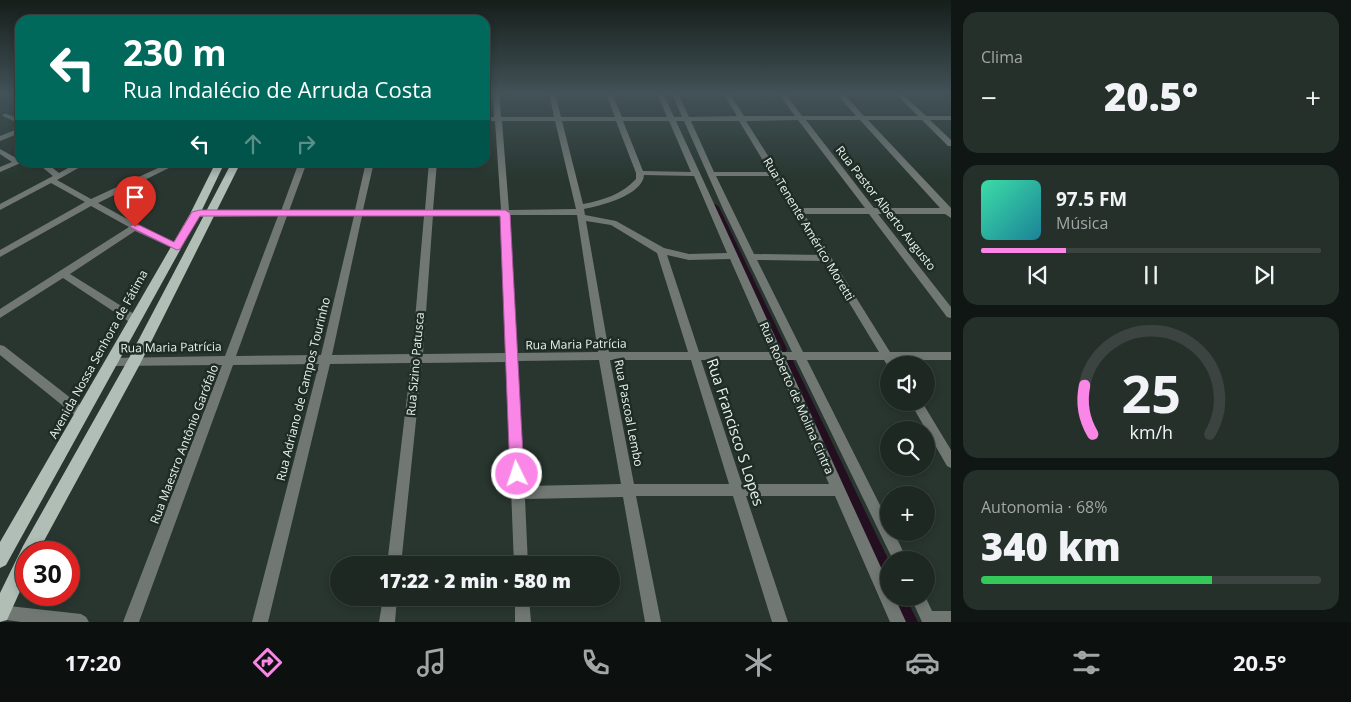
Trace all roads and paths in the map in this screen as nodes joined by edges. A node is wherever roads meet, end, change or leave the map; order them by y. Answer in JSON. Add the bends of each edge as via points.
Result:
{"nodes":[{"id":1,"x":497,"y":122,"type":"edge"},
{"id":2,"x":558,"y":122,"type":"edge"},
{"id":3,"x":618,"y":122,"type":"edge"},
{"id":4,"x":673,"y":122,"type":"edge"},
{"id":5,"x":689,"y":122,"type":"edge"},
{"id":6,"x":744,"y":122,"type":"edge"},
{"id":7,"x":804,"y":122,"type":"edge"},
{"id":8,"x":866,"y":122,"type":"edge"},
{"id":9,"x":928,"y":122,"type":"edge"},
{"id":10,"x":15,"y":132,"type":"edge"},
{"id":11,"x":0,"y":139,"type":"edge"},
{"id":12,"x":951,"y":144,"type":"edge"},
{"id":13,"x":0,"y":151,"type":"edge"},
{"id":14,"x":15,"y":160,"type":"edge"},
{"id":15,"x":15,"y":163,"type":"edge"},
{"id":16,"x":44,"y":167,"type":"edge"},
{"id":17,"x":76,"y":167,"type":"edge"},
{"id":18,"x":167,"y":167,"type":"edge"},
{"id":19,"x":218,"y":167,"type":"edge"},
{"id":20,"x":235,"y":167,"type":"edge"},
{"id":21,"x":301,"y":167,"type":"edge"},
{"id":22,"x":369,"y":167,"type":"edge"},
{"id":23,"x":432,"y":167,"type":"edge"},
{"id":24,"x":0,"y":170,"type":"edge"},
{"id":25,"x":640,"y":173,"type":"junction"},
{"id":26,"x":695,"y":174,"type":"junction"},
{"id":27,"x":712,"y":174,"type":"junction"},
{"id":28,"x":776,"y":174,"type":"junction"},
{"id":29,"x":54,"y":178,"type":"junction"},
{"id":30,"x":90,"y":203,"type":"junction"},
{"id":31,"x":0,"y":207,"type":"edge"},
{"id":32,"x":873,"y":210,"type":"junction"},
{"id":33,"x":798,"y":211,"type":"junction"},
{"id":34,"x":581,"y":212,"type":"junction"},
{"id":35,"x":950,"y":212,"type":"edge"},
{"id":36,"x":212,"y":213,"type":"junction"},
{"id":37,"x":359,"y":213,"type":"junction"},
{"id":38,"x":505,"y":213,"type":"junction"},
{"id":39,"x":195,"y":214,"type":"junction"},
{"id":40,"x":283,"y":214,"type":"junction"},
{"id":41,"x":427,"y":214,"type":"junction"},
{"id":42,"x":135,"y":227,"type":"junction"},
{"id":43,"x":177,"y":247,"type":"junction"},
{"id":44,"x":661,"y":251,"type":"junction"},
{"id":45,"x":0,"y":254,"type":"edge"},
{"id":46,"x":734,"y":256,"type":"junction"},
{"id":47,"x":752,"y":257,"type":"junction"},
{"id":48,"x":826,"y":258,"type":"junction"},
{"id":49,"x":63,"y":274,"type":"junction"},
{"id":50,"x":0,"y":314,"type":"edge"},
{"id":51,"x":951,"y":314,"type":"edge"},
{"id":52,"x":135,"y":320,"type":"junction"},
{"id":53,"x":2,"y":355,"type":"edge"},
{"id":54,"x":797,"y":355,"type":"junction"},
{"id":55,"x":604,"y":356,"type":"junction"},
{"id":56,"x":780,"y":356,"type":"junction"},
{"id":57,"x":887,"y":356,"type":"edge"},
{"id":58,"x":951,"y":356,"type":"edge"},
{"id":59,"x":695,"y":357,"type":"junction"},
{"id":60,"x":935,"y":357,"type":"edge"},
{"id":61,"x":510,"y":358,"type":"junction"},
{"id":62,"x":417,"y":359,"type":"junction"},
{"id":63,"x":880,"y":359,"type":"edge"},
{"id":64,"x":230,"y":360,"type":"junction"},
{"id":65,"x":325,"y":361,"type":"junction"},
{"id":66,"x":111,"y":362,"type":"junction"},
{"id":67,"x":134,"y":362,"type":"junction"},
{"id":68,"x":921,"y":411,"type":"edge"},
{"id":69,"x":82,"y":414,"type":"junction"},
{"id":70,"x":951,"y":462,"type":"edge"},
{"id":71,"x":630,"y":490,"type":"junction"},
{"id":72,"x":838,"y":490,"type":"junction"},
{"id":73,"x":738,"y":491,"type":"junction"},
{"id":74,"x":518,"y":493,"type":"junction"},
{"id":75,"x":35,"y":541,"type":"edge"},
{"id":76,"x":895,"y":551,"type":"edge"},
{"id":77,"x":395,"y":556,"type":"edge"},
{"id":78,"x":521,"y":556,"type":"edge"},
{"id":79,"x":0,"y":559,"type":"edge"},
{"id":80,"x":15,"y":581,"type":"edge"},
{"id":81,"x":389,"y":606,"type":"edge"},
{"id":82,"x":522,"y":606,"type":"edge"},
{"id":83,"x":922,"y":606,"type":"edge"},
{"id":84,"x":0,"y":612,"type":"edge"},
{"id":85,"x":951,"y":618,"type":"edge"},
{"id":86,"x":929,"y":620,"type":"edge"},
{"id":87,"x":81,"y":622,"type":"edge"},
{"id":88,"x":131,"y":622,"type":"edge"},
{"id":89,"x":260,"y":622,"type":"edge"},
{"id":90,"x":387,"y":622,"type":"edge"},
{"id":91,"x":522,"y":622,"type":"edge"},
{"id":92,"x":653,"y":622,"type":"edge"},
{"id":93,"x":780,"y":622,"type":"edge"},
{"id":94,"x":898,"y":622,"type":"edge"}],
"edges":[{"from":1,"to":38,"type":"street"},
{"from":2,"to":34,"type":"street","name":"Rua Pascoal Lembo"},
{"from":3,"to":25,"type":"street"},
{"from":4,"to":26,"type":"street","name":"Rua Roberto de Molina Cintra"},
{"from":5,"to":27,"type":"street","name":"Rua Roberto de Molina Cintra"},
{"from":6,"to":28,"type":"street","name":"Rua Tenente Américo Moretti"},
{"from":7,"to":32,"type":"street","name":"Rua Pastor Alberto Augusto"},
{"from":8,"to":35,"type":"street"},
{"from":9,"to":12,"type":"street"},
{"from":10,"to":11,"type":"street"},
{"from":13,"to":14,"type":"street"},
{"from":15,"to":24,"type":"street"},
{"from":16,"to":29,"type":"street"},
{"from":17,"to":29,"type":"street"},
{"from":18,"to":30,"type":"street"},
{"from":19,"to":39,"type":"main road","name":"Avenida Nossa Senhora de Fátima"},
{"from":20,"to":36,"type":"main road"},
{"from":21,"to":40,"type":"street","name":"Rua Maestro Antônio Garófalo"},
{"from":22,"to":37,"type":"street","name":"Rua Adriano de Campos Tourinho"},
{"from":23,"to":41,"type":"street","name":"Rua Sizino Patusca"},
{"from":25,"to":26,"type":"street"},
{"from":25,"to":34,"type":"street","via":[[635,185],[607,203]]},
{"from":26,"to":46,"type":"street","name":"Rua Roberto de Molina Cintra"},
{"from":27,"to":28,"type":"street"},
{"from":27,"to":47,"type":"street","name":"Rua Roberto de Molina Cintra"},
{"from":28,"to":33,"type":"street","name":"Rua Tenente Américo Moretti"},
{"from":29,"to":30,"type":"street"},
{"from":29,"to":31,"type":"street"},
{"from":30,"to":42,"type":"street"},
{"from":30,"to":45,"type":"street"},
{"from":32,"to":33,"type":"street"},
{"from":32,"to":35,"type":"street"},
{"from":32,"to":51,"type":"street","name":"Rua Pastor Alberto Augusto"},
{"from":33,"to":48,"type":"street","name":"Rua Tenente Américo Moretti"},
{"from":34,"to":38,"type":"street"},
{"from":34,"to":44,"type":"street","via":[[613,223]]},
{"from":34,"to":55,"type":"street","name":"Rua Pascoal Lembo"},
{"from":36,"to":39,"type":"street"},
{"from":36,"to":40,"type":"street"},
{"from":36,"to":67,"type":"main road"},
{"from":37,"to":40,"type":"street"},
{"from":37,"to":41,"type":"street"},
{"from":37,"to":65,"type":"street","name":"Rua Adriano de Campos Tourinho"},
{"from":38,"to":41,"type":"street"},
{"from":38,"to":61,"type":"street"},
{"from":39,"to":43,"type":"main road","name":"Avenida Nossa Senhora de Fátima"},
{"from":40,"to":64,"type":"street","name":"Rua Maestro Antônio Garófalo"},
{"from":41,"to":62,"type":"street","name":"Rua Sizino Patusca"},
{"from":42,"to":43,"type":"street"},
{"from":42,"to":49,"type":"street"},
{"from":43,"to":52,"type":"main road","name":"Avenida Nossa Senhora de Fátima"},
{"from":44,"to":46,"type":"street","via":[[689,257]]},
{"from":44,"to":59,"type":"street","name":"Rua Francisco S Lopes"},
{"from":46,"to":56,"type":"street","name":"Rua Roberto de Molina Cintra"},
{"from":47,"to":48,"type":"street"},
{"from":47,"to":54,"type":"street","name":"Rua Roberto de Molina Cintra"},
{"from":48,"to":57,"type":"street","name":"Rua Tenente Américo Moretti"},
{"from":49,"to":50,"type":"street"},
{"from":49,"to":52,"type":"street"},
{"from":52,"to":66,"type":"main road","name":"Avenida Nossa Senhora de Fátima"},
{"from":53,"to":69,"type":"street"},
{"from":54,"to":56,"type":"street","name":"Rua Maria Patrícia"},
{"from":54,"to":63,"type":"street","name":"Rua Maria Patrícia"},
{"from":54,"to":76,"type":"street","name":"Rua Roberto de Molina Cintra"},
{"from":55,"to":59,"type":"street","name":"Rua Maria Patrícia"},
{"from":55,"to":61,"type":"street","name":"Rua Maria Patrícia"},
{"from":55,"to":71,"type":"street","name":"Rua Pascoal Lembo"},
{"from":56,"to":59,"type":"street","name":"Rua Maria Patrícia"},
{"from":56,"to":72,"type":"street","name":"Rua Roberto de Molina Cintra"},
{"from":58,"to":60,"type":"street","name":"Rua Maria Patrícia"},
{"from":59,"to":73,"type":"street","name":"Rua Francisco S Lopes"},
{"from":61,"to":62,"type":"street","name":"Rua Maria Patrícia"},
{"from":61,"to":74,"type":"street"},
{"from":62,"to":65,"type":"street","name":"Rua Maria Patrícia"},
{"from":62,"to":77,"type":"street","name":"Rua Sizino Patusca"},
{"from":64,"to":65,"type":"street","name":"Rua Maria Patrícia"},
{"from":64,"to":67,"type":"street","name":"Rua Maria Patrícia"},
{"from":64,"to":88,"type":"street","name":"Rua Maestro Antônio Garófalo"},
{"from":65,"to":89,"type":"street","name":"Rua Adriano de Campos Tourinho"},
{"from":66,"to":67,"type":"street","name":"Rua Maria Patrícia"},
{"from":66,"to":69,"type":"main road","name":"Avenida Nossa Senhora de Fátima"},
{"from":67,"to":75,"type":"main road"},
{"from":68,"to":70,"type":"street"},
{"from":69,"to":79,"type":"main road","name":"Avenida Nossa Senhora de Fátima"},
{"from":71,"to":73,"type":"street"},
{"from":71,"to":74,"type":"street"},
{"from":71,"to":92,"type":"street","name":"Rua Pascoal Lembo"},
{"from":72,"to":73,"type":"street"},
{"from":72,"to":94,"type":"street","name":"Rua Roberto de Molina Cintra"},
{"from":73,"to":93,"type":"street","name":"Rua Francisco S Lopes"},
{"from":74,"to":78,"type":"street"},
{"from":80,"to":84,"type":"main road"},
{"from":81,"to":90,"type":"street"},
{"from":82,"to":91,"type":"street"},
{"from":83,"to":86,"type":"street"},
{"from":84,"to":87,"type":"street"},
{"from":85,"to":86,"type":"street"}]}
